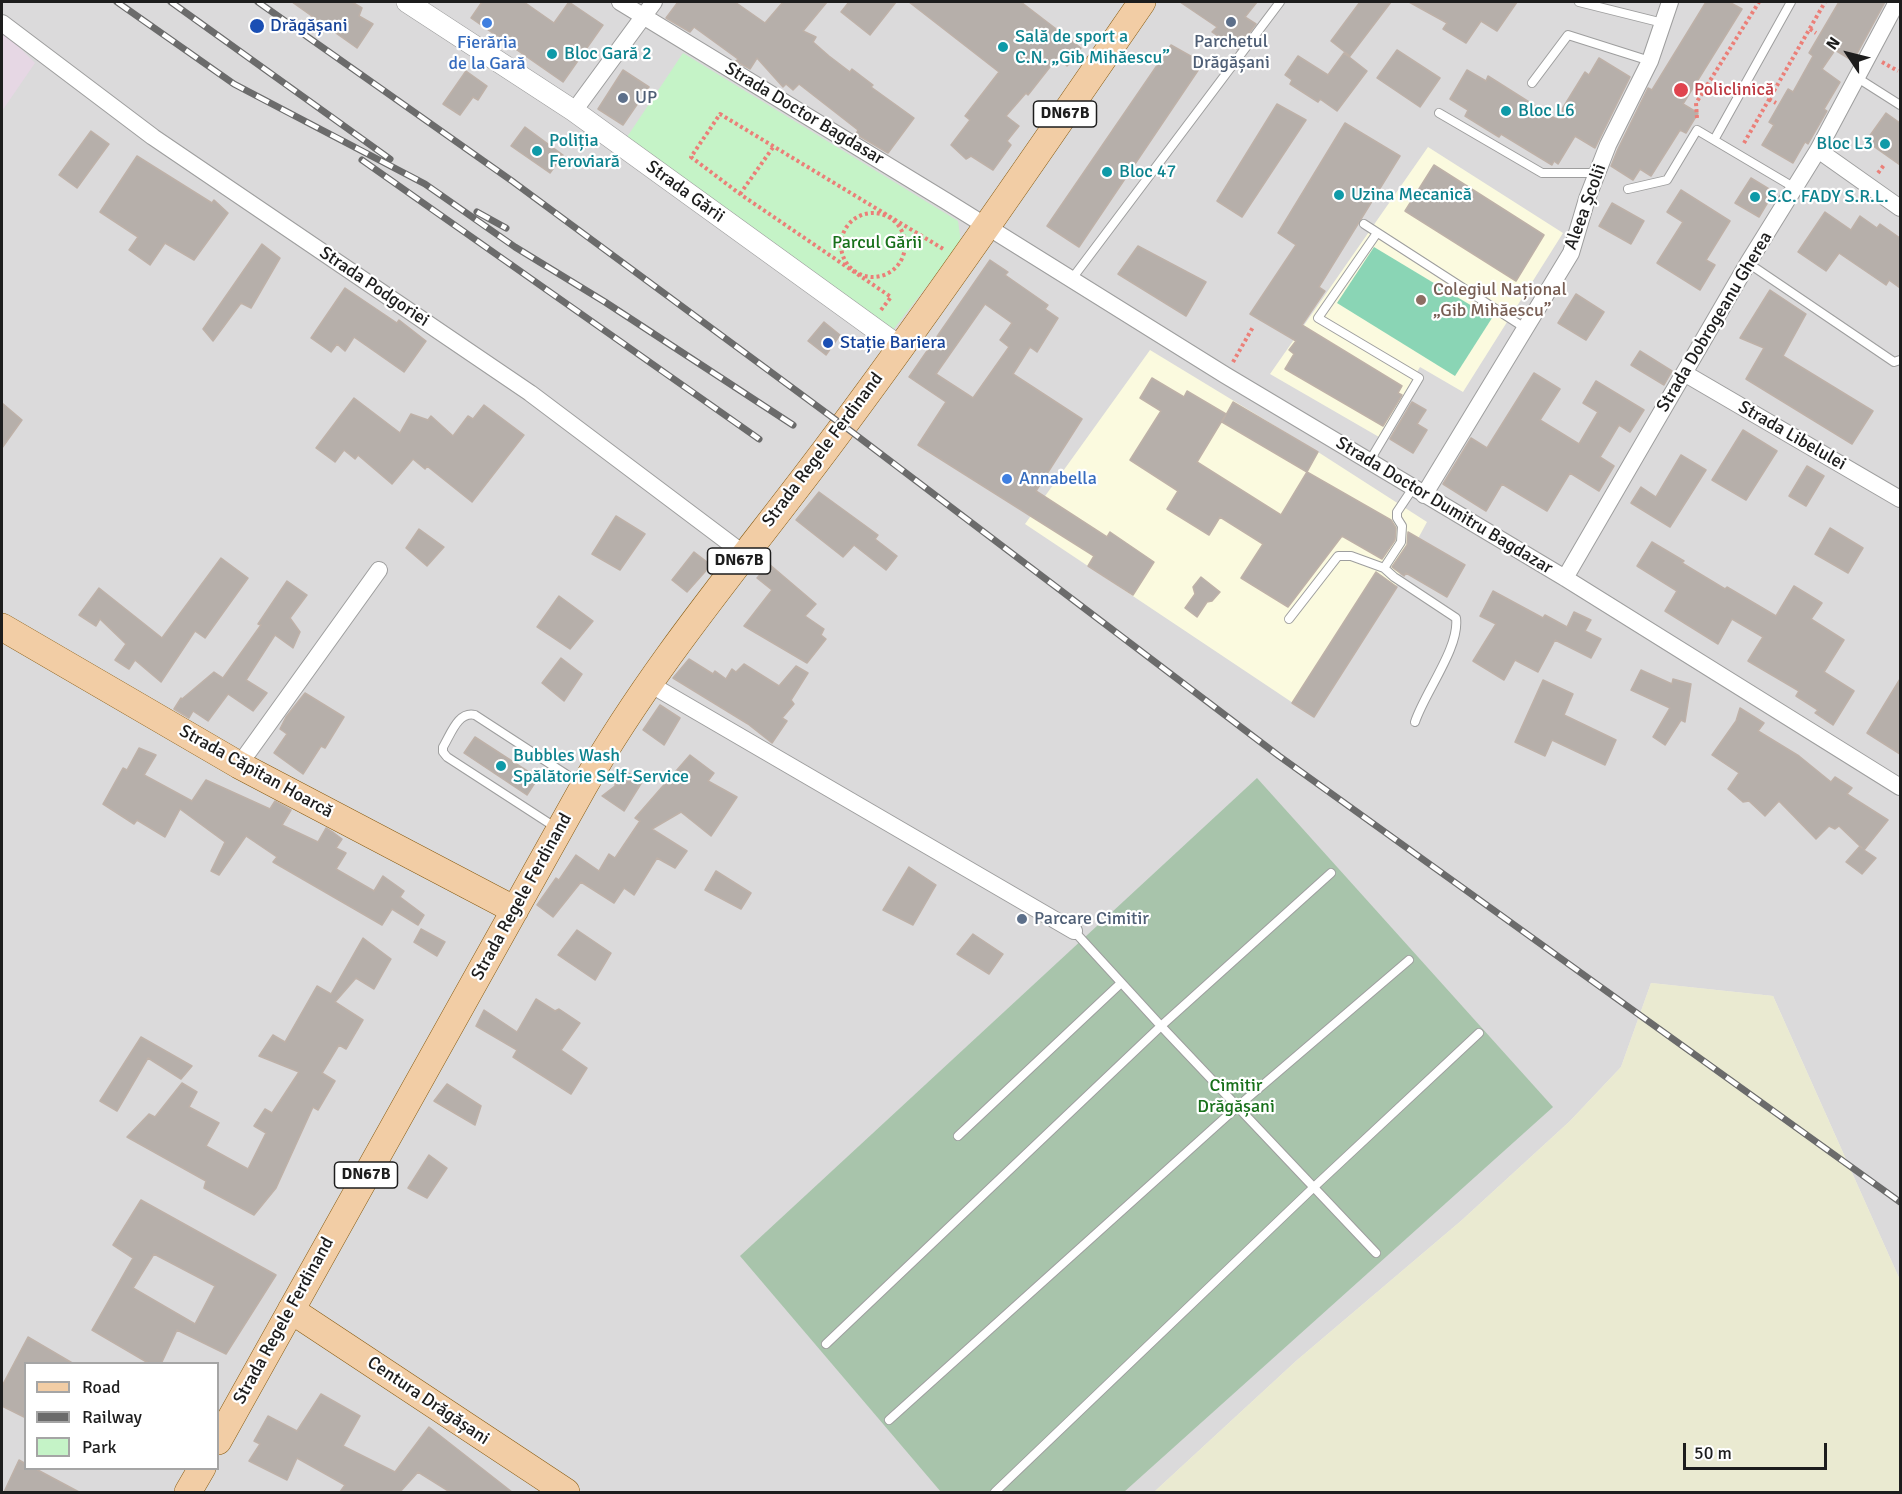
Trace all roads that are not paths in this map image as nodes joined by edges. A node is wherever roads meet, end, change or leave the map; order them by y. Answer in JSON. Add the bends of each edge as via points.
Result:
{"nodes":[{"id":1,"x":407,"y":2,"type":"edge"},
{"id":2,"x":620,"y":2,"type":"edge"},
{"id":3,"x":654,"y":2,"type":"edge"},
{"id":4,"x":1142,"y":2,"type":"edge"},
{"id":5,"x":1280,"y":2,"type":"edge"},
{"id":6,"x":1579,"y":2,"type":"edge"},
{"id":7,"x":1670,"y":2,"type":"edge"},
{"id":8,"x":1791,"y":2,"type":"edge"},
{"id":9,"x":1897,"y":2,"type":"edge"},
{"id":10,"x":643,"y":16,"type":"junction"},
{"id":11,"x":2,"y":23,"type":"edge"},
{"id":12,"x":1663,"y":23,"type":"junction"},
{"id":13,"x":1650,"y":61,"type":"junction"},
{"id":14,"x":1856,"y":77,"type":"junction"},
{"id":15,"x":1532,"y":83,"type":"dead end"},
{"id":16,"x":1900,"y":105,"type":"edge"},
{"id":17,"x":574,"y":111,"type":"junction"},
{"id":18,"x":1439,"y":113,"type":"dead end"},
{"id":19,"x":1714,"y":140,"type":"junction"},
{"id":20,"x":1818,"y":150,"type":"junction"},
{"id":21,"x":1598,"y":173,"type":"junction"},
{"id":22,"x":1795,"y":188,"type":"junction"},
{"id":23,"x":1628,"y":189,"type":"dead end"},
{"id":24,"x":1900,"y":208,"type":"edge"},
{"id":25,"x":1364,"y":224,"type":"dead end"},
{"id":26,"x":987,"y":227,"type":"junction"},
{"id":27,"x":1377,"y":232,"type":"junction"},
{"id":28,"x":1748,"y":263,"type":"junction"},
{"id":29,"x":1071,"y":280,"type":"junction"},
{"id":30,"x":1525,"y":328,"type":"junction"},
{"id":31,"x":900,"y":347,"type":"junction"},
{"id":32,"x":1900,"y":360,"type":"edge"},
{"id":33,"x":1684,"y":373,"type":"junction"},
{"id":34,"x":1369,"y":462,"type":"junction"},
{"id":35,"x":1418,"y":491,"type":"junction"},
{"id":36,"x":1900,"y":500,"type":"edge"},
{"id":37,"x":744,"y":554,"type":"junction"},
{"id":38,"x":1384,"y":568,"type":"junction"},
{"id":39,"x":379,"y":570,"type":"dead end"},
{"id":40,"x":1565,"y":578,"type":"junction"},
{"id":41,"x":1289,"y":620,"type":"dead end"},
{"id":42,"x":2,"y":627,"type":"edge"},
{"id":43,"x":648,"y":682,"type":"junction"},
{"id":44,"x":1415,"y":722,"type":"dead end"},
{"id":45,"x":239,"y":765,"type":"junction"},
{"id":46,"x":584,"y":786,"type":"junction"},
{"id":47,"x":1900,"y":787,"type":"edge"},
{"id":48,"x":560,"y":830,"type":"junction"},
{"id":49,"x":1331,"y":873,"type":"dead end"},
{"id":50,"x":515,"y":910,"type":"junction"},
{"id":51,"x":1074,"y":931,"type":"joint"},
{"id":52,"x":1409,"y":960,"type":"dead end"},
{"id":53,"x":1121,"y":982,"type":"junction"},
{"id":54,"x":1161,"y":1026,"type":"junction"},
{"id":55,"x":1479,"y":1033,"type":"dead end"},
{"id":56,"x":1237,"y":1107,"type":"junction"},
{"id":57,"x":958,"y":1136,"type":"dead end"},
{"id":58,"x":1314,"y":1187,"type":"junction"},
{"id":59,"x":1376,"y":1252,"type":"dead end"},
{"id":60,"x":291,"y":1310,"type":"junction"},
{"id":61,"x":826,"y":1344,"type":"dead end"},
{"id":62,"x":889,"y":1420,"type":"dead end"},
{"id":63,"x":219,"y":1439,"type":"edge"},
{"id":64,"x":201,"y":1470,"type":"edge"},
{"id":65,"x":188,"y":1492,"type":"edge"},
{"id":66,"x":566,"y":1492,"type":"edge"},
{"id":67,"x":995,"y":1492,"type":"edge"}],
"edges":[{"from":1,"to":17,"type":"street","name":"Strada Gării"},
{"from":2,"to":10,"type":"street","name":"Strada Doctor Bagdasar"},
{"from":3,"to":10,"type":"street"},
{"from":4,"to":26,"type":"main road","name":"Strada Regele Ferdinand","number":"DN67B"},
{"from":5,"to":29,"type":"lane"},
{"from":6,"to":12,"type":"lane"},
{"from":7,"to":12,"type":"street","name":"Aleea Școlii"},
{"from":8,"to":19,"type":"lane"},
{"from":9,"to":14,"type":"street","name":"Strada Dobrogeanu Gherea"},
{"from":10,"to":17,"type":"street"},
{"from":10,"to":26,"type":"street","name":"Strada Doctor Bagdasar"},
{"from":11,"to":37,"type":"street","name":"Strada Podgoriei","via":[[153,137],[530,393]]},
{"from":12,"to":13,"type":"street","name":"Aleea Școlii"},
{"from":13,"to":15,"type":"lane","via":[[1568,35]]},
{"from":13,"to":21,"type":"street","name":"Aleea Școlii"},
{"from":14,"to":16,"type":"lane"},
{"from":14,"to":20,"type":"street","name":"Strada Dobrogeanu Gherea"},
{"from":17,"to":31,"type":"street","name":"Strada Gării"},
{"from":18,"to":21,"type":"lane","via":[[1542,173]]},
{"from":19,"to":22,"type":"lane"},
{"from":19,"to":23,"type":"lane","via":[[1697,130],[1667,180]]},
{"from":20,"to":22,"type":"street","name":"Strada Dobrogeanu Gherea"},
{"from":20,"to":24,"type":"street"},
{"from":21,"to":30,"type":"street","name":"Aleea Școlii","via":[[1571,253]]},
{"from":22,"to":28,"type":"street","name":"Strada Dobrogeanu Gherea"},
{"from":25,"to":27,"type":"lane"},
{"from":26,"to":29,"type":"street","name":"Strada Doctor Dumitru Bagdazar"},
{"from":26,"to":31,"type":"main road","name":"Strada Regele Ferdinand","number":"DN67B"},
{"from":27,"to":30,"type":"lane"},
{"from":27,"to":34,"type":"lane","via":[[1318,318],[1419,378]]},
{"from":28,"to":32,"type":"lane","via":[[1894,362]]},
{"from":28,"to":33,"type":"street","name":"Strada Dobrogeanu Gherea"},
{"from":29,"to":34,"type":"street","name":"Strada Doctor Dumitru Bagdazar"},
{"from":30,"to":35,"type":"street","name":"Aleea Școlii"},
{"from":31,"to":37,"type":"main road","name":"Strada Regele Ferdinand","number":"DN67B"},
{"from":33,"to":36,"type":"street","name":"Strada Libelulei"},
{"from":33,"to":40,"type":"street","name":"Strada Dobrogeanu Gherea"},
{"from":34,"to":35,"type":"street","name":"Strada Doctor Dumitru Bagdazar"},
{"from":35,"to":38,"type":"lane","via":[[1397,512],[1402,526],[1401,542]]},
{"from":35,"to":40,"type":"street","name":"Strada Doctor Dumitru Bagdazar"},
{"from":37,"to":43,"type":"main road","name":"Strada Regele Ferdinand","number":"DN67B"},
{"from":38,"to":41,"type":"lane","via":[[1351,556],[1338,556]]},
{"from":38,"to":44,"type":"lane","via":[[1456,618],[1457,629]]},
{"from":39,"to":45,"type":"street"},
{"from":40,"to":47,"type":"street","name":"Strada Doctor Dumitru Bagdazar"},
{"from":42,"to":45,"type":"main road","name":"Strada Căpitan Hoarcă"},
{"from":43,"to":46,"type":"main road","name":"Strada Regele Ferdinand","number":"DN67B"},
{"from":43,"to":51,"type":"street"},
{"from":45,"to":50,"type":"main road","name":"Strada Căpitan Hoarcă"},
{"from":46,"to":48,"type":"main road","name":"Strada Regele Ferdinand","number":"DN67B"},
{"from":46,"to":48,"type":"lane","via":[[469,713],[462,716],[443,747],[447,757]]},
{"from":48,"to":50,"type":"main road","name":"Strada Regele Ferdinand","number":"DN67B"},
{"from":49,"to":54,"type":"lane"},
{"from":50,"to":60,"type":"main road","name":"Strada Regele Ferdinand","number":"DN67B"},
{"from":51,"to":53,"type":"lane"},
{"from":52,"to":56,"type":"lane"},
{"from":53,"to":54,"type":"lane"},
{"from":53,"to":57,"type":"lane"},
{"from":54,"to":56,"type":"lane"},
{"from":54,"to":61,"type":"lane"},
{"from":55,"to":58,"type":"lane"},
{"from":56,"to":58,"type":"lane"},
{"from":56,"to":62,"type":"lane"},
{"from":58,"to":59,"type":"lane"},
{"from":58,"to":67,"type":"lane"},
{"from":60,"to":63,"type":"main road","name":"Strada Regele Ferdinand","number":"DN67B"},
{"from":60,"to":66,"type":"main road","name":"Centura Drăgășani"},
{"from":64,"to":65,"type":"main road"}]}
